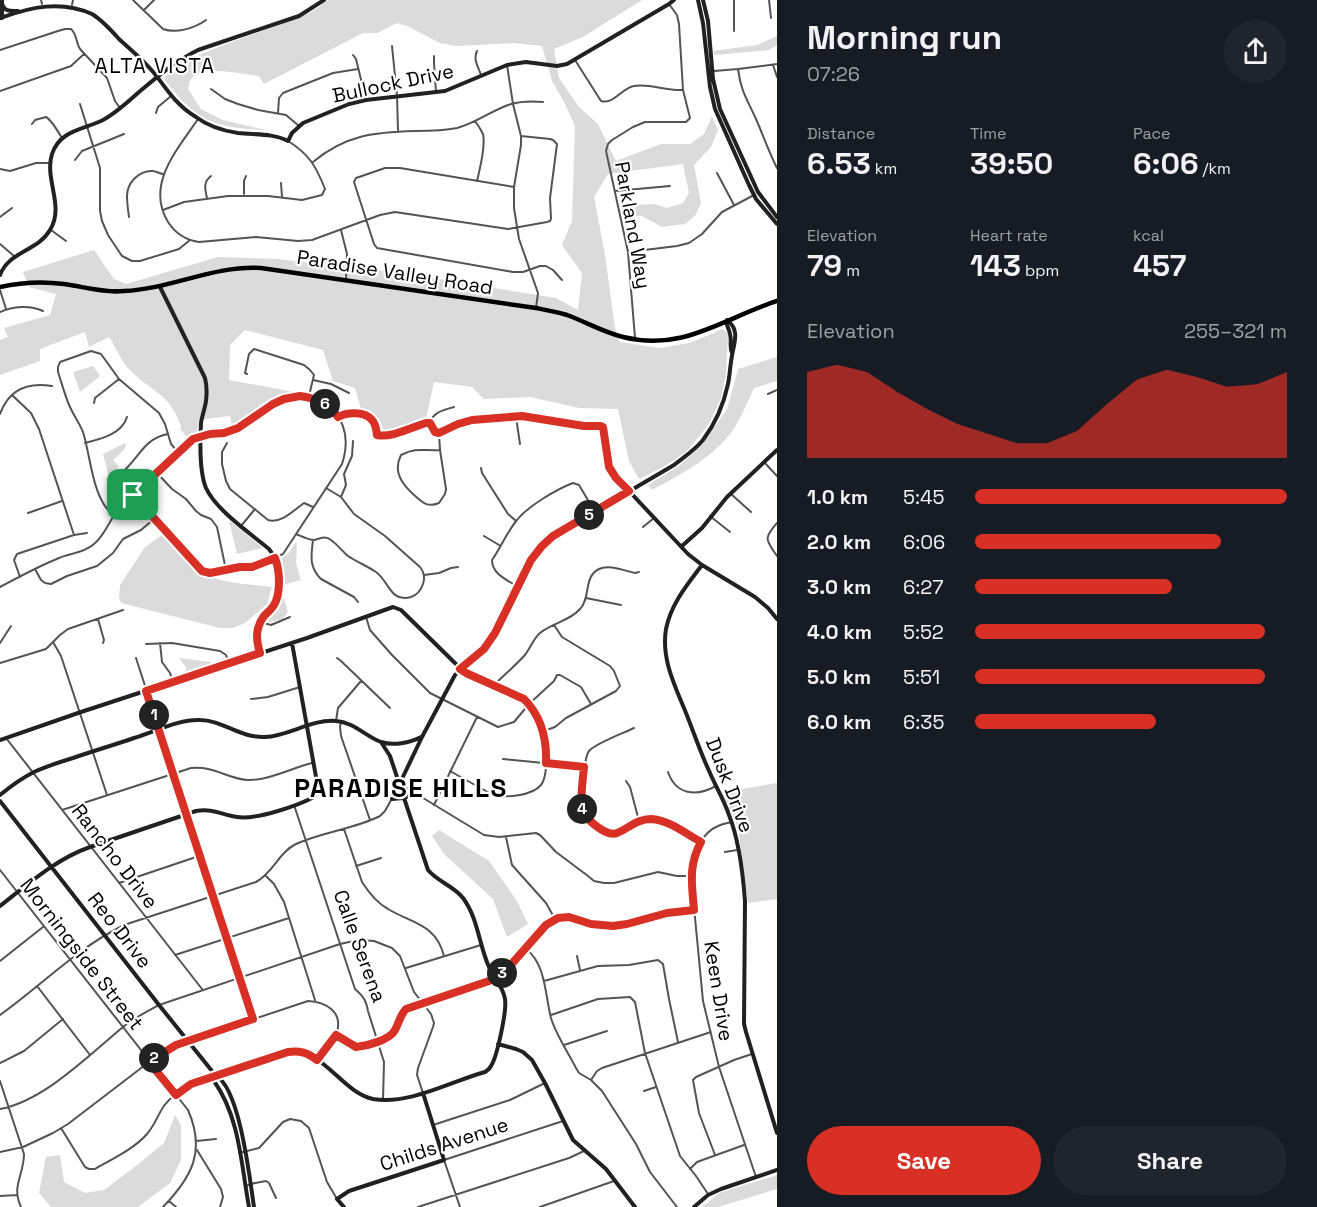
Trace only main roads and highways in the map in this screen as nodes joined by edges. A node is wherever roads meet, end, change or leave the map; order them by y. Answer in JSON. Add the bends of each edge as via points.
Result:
{"nodes":[{"id":1,"x":0,"y":288,"type":"edge"},
{"id":2,"x":777,"y":301,"type":"edge"}],
"edges":[{"from":1,"to":2,"type":"main road","name":"Paradise Valley Road","via":[[38,282],[107,291],[142,290],[223,270],[273,269],[536,308],[611,334],[660,341],[701,332]]}]}
